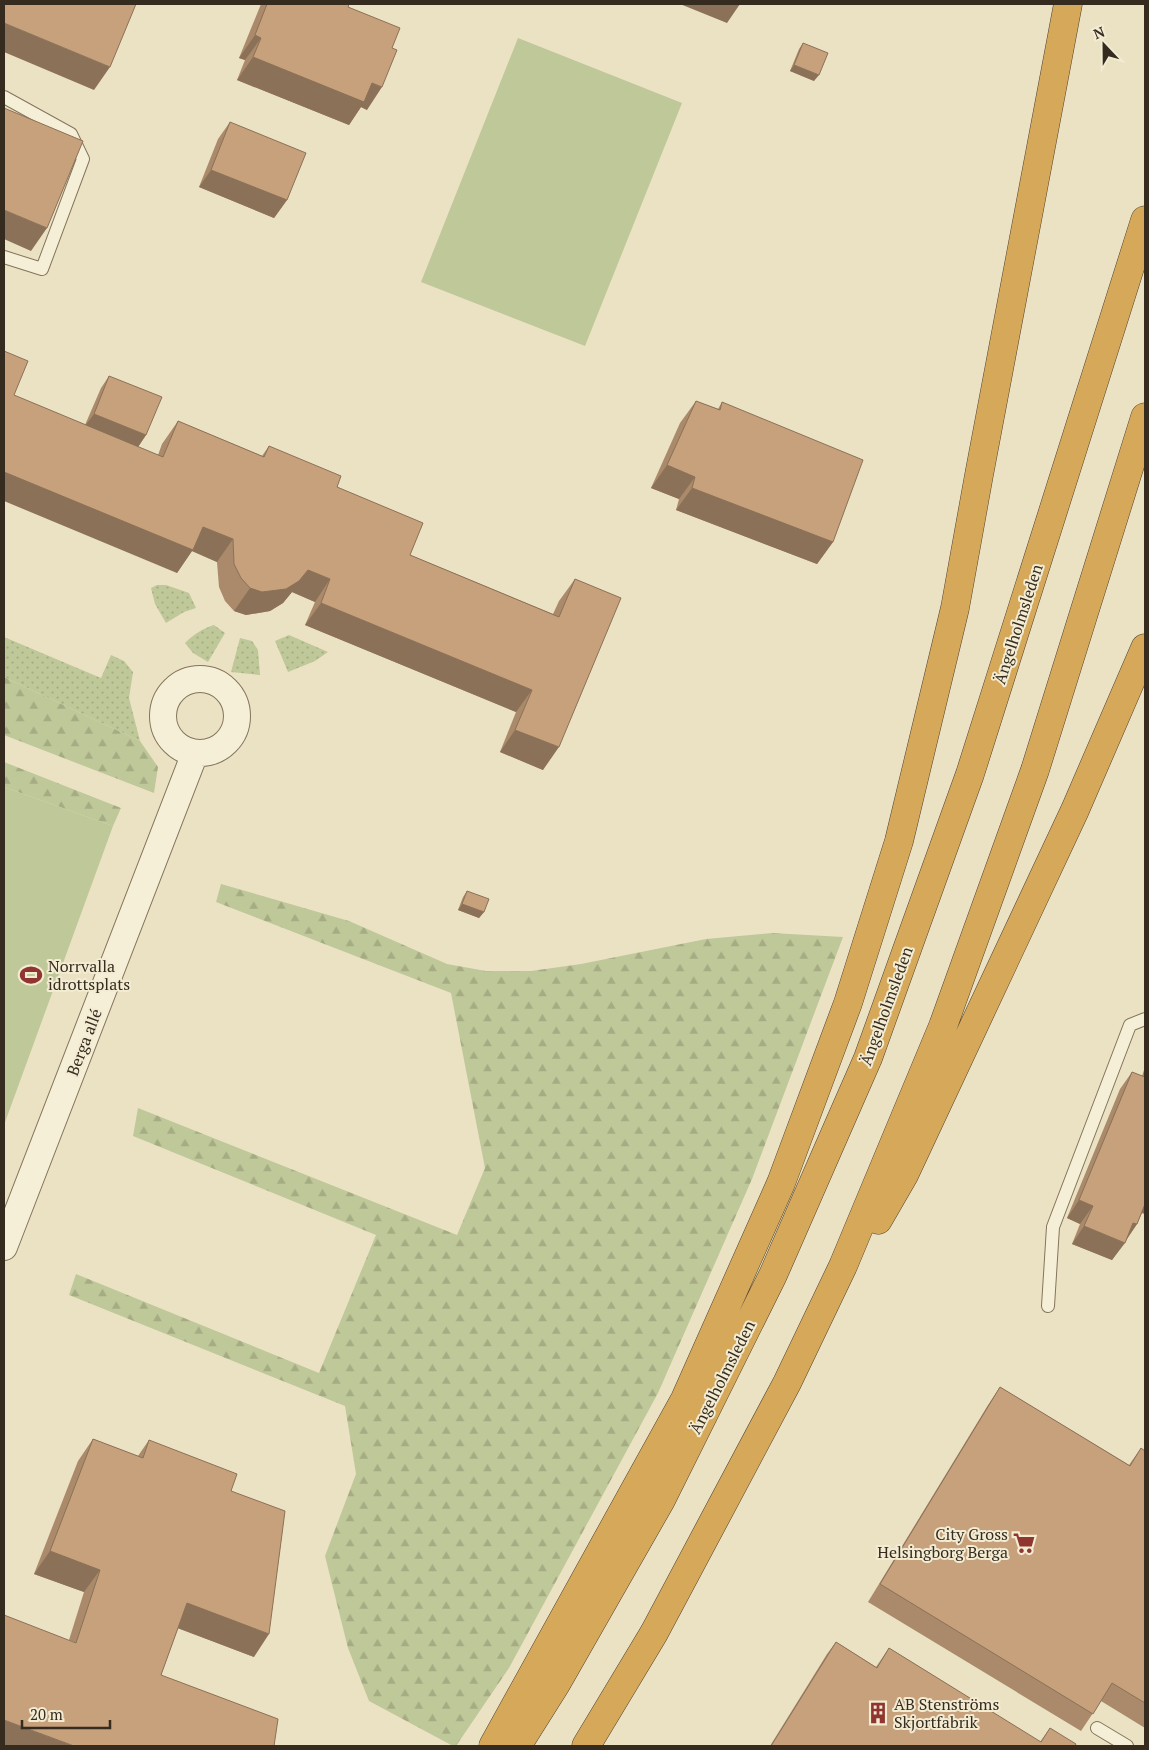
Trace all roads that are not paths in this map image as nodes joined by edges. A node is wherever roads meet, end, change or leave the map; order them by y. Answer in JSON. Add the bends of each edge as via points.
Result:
{"nodes":[{"id":1,"x":1068,"y":4,"type":"edge"},
{"id":2,"x":4,"y":97,"type":"edge"},
{"id":3,"x":1145,"y":220,"type":"edge"},
{"id":4,"x":4,"y":257,"type":"edge"},
{"id":5,"x":1145,"y":416,"type":"edge"},
{"id":6,"x":1145,"y":648,"type":"edge"},
{"id":7,"x":195,"y":753,"type":"dead end"},
{"id":8,"x":1145,"y":1019,"type":"edge"},
{"id":9,"x":4,"y":1247,"type":"edge"},
{"id":10,"x":1048,"y":1306,"type":"dead end"},
{"id":11,"x":787,"y":1383,"type":"junction"},
{"id":12,"x":1097,"y":1728,"type":"edge"},
{"id":13,"x":493,"y":1746,"type":"edge"},
{"id":14,"x":517,"y":1746,"type":"edge"},
{"id":15,"x":586,"y":1746,"type":"edge"},
{"id":16,"x":1127,"y":1746,"type":"edge"}],
"edges":[{"from":1,"to":13,"type":"highway","via":[[955,608],[899,840],[848,1003],[781,1183],[685,1399]]},
{"from":2,"to":4,"type":"lane","via":[[71,134],[83,160],[42,269]]},
{"from":3,"to":14,"type":"highway","name":"Ängelholmsleden","via":[[970,774],[868,1058],[773,1275],[661,1500]]},
{"from":5,"to":11,"type":"highway","via":[[1035,770],[943,1026],[843,1266]]},
{"from":6,"to":11,"type":"highway","via":[[1075,810],[904,1175]]},
{"from":7,"to":9,"type":"street","name":"Berga allé"},
{"from":8,"to":10,"type":"lane","via":[[1130,1025],[1053,1227]]},
{"from":11,"to":15,"type":"highway","via":[[654,1633]]},
{"from":12,"to":16,"type":"lane"}]}
